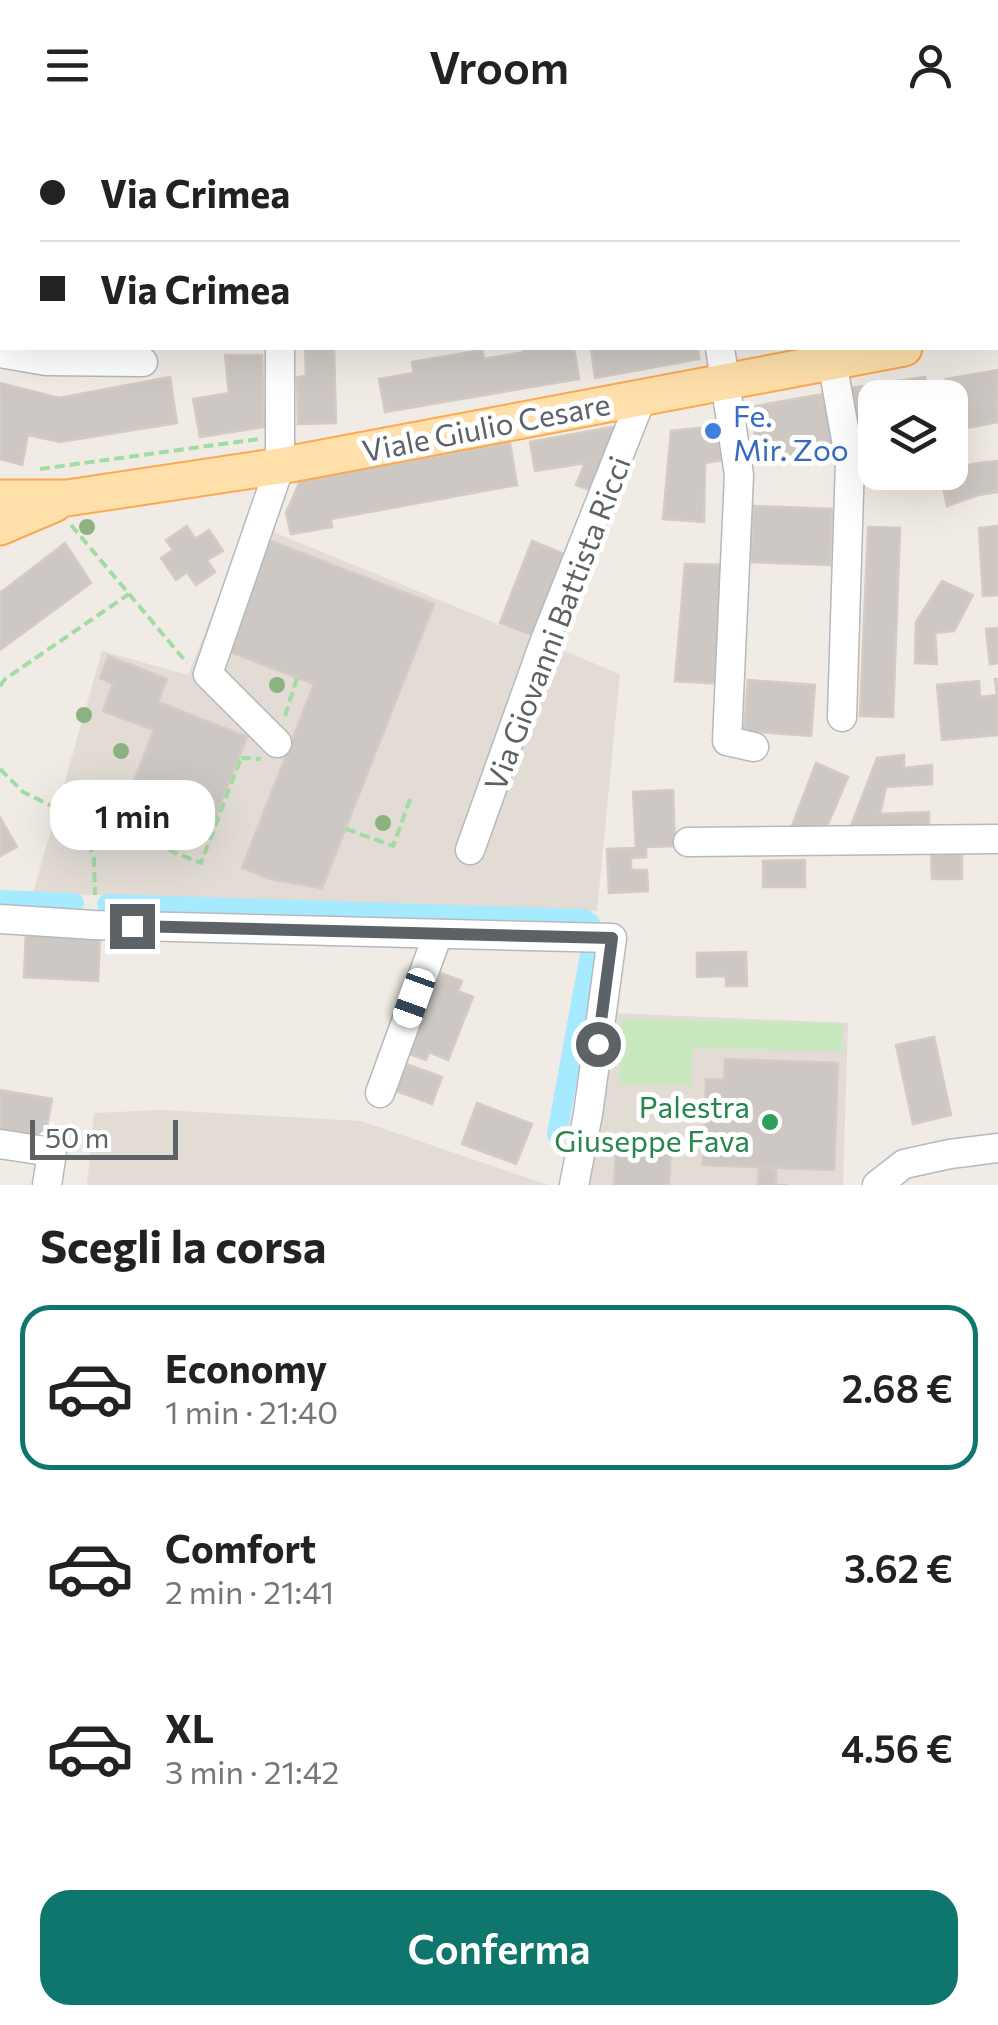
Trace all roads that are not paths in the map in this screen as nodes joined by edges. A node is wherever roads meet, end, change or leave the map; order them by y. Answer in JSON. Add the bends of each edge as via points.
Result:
{"nodes":[{"id":1,"x":280,"y":350,"type":"edge"},
{"id":2,"x":893,"y":350,"type":"edge"},
{"id":3,"x":0,"y":353,"type":"edge"},
{"id":4,"x":832,"y":361,"type":"junction"},
{"id":5,"x":143,"y":362,"type":"dead end"},
{"id":6,"x":722,"y":364,"type":"edge"},
{"id":7,"x":642,"y":397,"type":"junction"},
{"id":8,"x":273,"y":452,"type":"junction"},
{"id":9,"x":0,"y":498,"type":"edge"},
{"id":10,"x":69,"y":512,"type":"junction"},
{"id":11,"x":0,"y":527,"type":"edge"},
{"id":12,"x":842,"y":718,"type":"dead end"},
{"id":13,"x":277,"y":743,"type":"road end"},
{"id":14,"x":754,"y":747,"type":"dead end"},
{"id":15,"x":998,"y":839,"type":"edge"},
{"id":16,"x":688,"y":842,"type":"dead end"},
{"id":17,"x":470,"y":850,"type":"dead end"},
{"id":18,"x":0,"y":919,"type":"edge"},
{"id":19,"x":438,"y":934,"type":"junction"},
{"id":20,"x":380,"y":1093,"type":"dead end"},
{"id":21,"x":0,"y":1144,"type":"edge"},
{"id":22,"x":998,"y":1148,"type":"edge"},
{"id":23,"x":47,"y":1185,"type":"edge"},
{"id":24,"x":574,"y":1185,"type":"edge"},
{"id":25,"x":877,"y":1185,"type":"edge"}],
"edges":[{"from":1,"to":8,"type":"street"},
{"from":2,"to":4,"type":"main road","name":"Viale Giulio Cesare"},
{"from":3,"to":5,"type":"street"},
{"from":4,"to":6,"type":"main road","name":"Viale Giulio Cesare"},
{"from":4,"to":12,"type":"street","via":[[850,462]]},
{"from":6,"to":7,"type":"main road","name":"Viale Giulio Cesare"},
{"from":6,"to":14,"type":"street","via":[[739,475],[727,741]]},
{"from":7,"to":8,"type":"main road","name":"Viale Giulio Cesare"},
{"from":7,"to":17,"type":"street","name":"Via Giovanni Battista Ricci"},
{"from":8,"to":10,"type":"main road","name":"Viale Giulio Cesare"},
{"from":8,"to":13,"type":"street","via":[[259,526],[208,674]]},
{"from":9,"to":10,"type":"main road","name":"Viale Giulio Cesare"},
{"from":10,"to":11,"type":"main road","name":"Viale Giulio Cesare"},
{"from":15,"to":16,"type":"street"},
{"from":18,"to":19,"type":"street"},
{"from":19,"to":20,"type":"street"},
{"from":19,"to":24,"type":"street","via":[[612,938]]},
{"from":21,"to":23,"type":"street","via":[[52,1152]]},
{"from":22,"to":25,"type":"street","via":[[904,1164]]}]}
